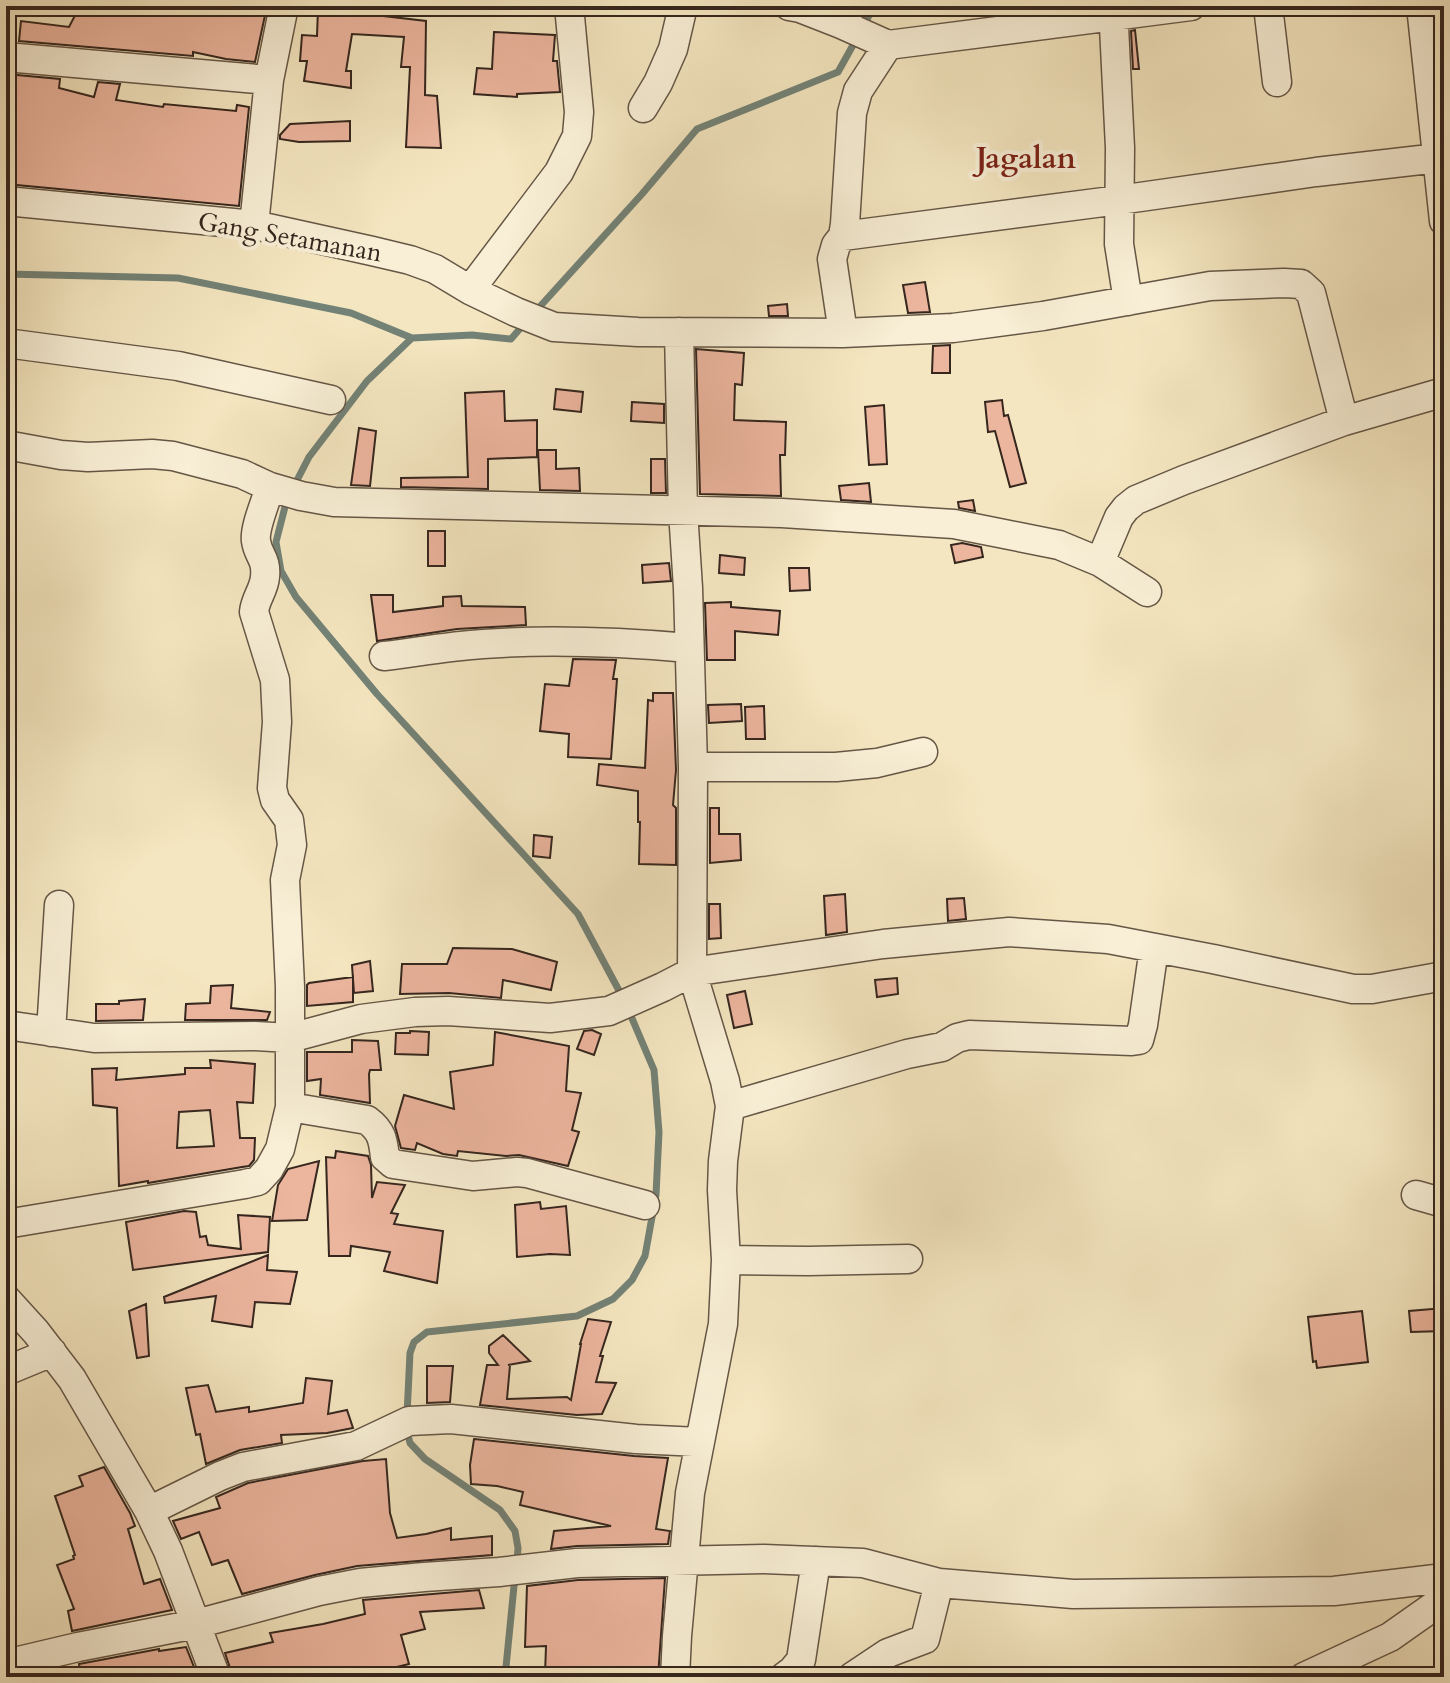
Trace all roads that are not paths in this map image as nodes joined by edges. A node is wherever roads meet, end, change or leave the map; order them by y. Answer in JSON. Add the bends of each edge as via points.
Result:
{"nodes":[{"id":1,"x":284,"y":6,"type":"edge"},
{"id":2,"x":569,"y":6,"type":"edge"},
{"id":3,"x":683,"y":6,"type":"edge"},
{"id":4,"x":789,"y":6,"type":"edge"},
{"id":5,"x":1191,"y":6,"type":"edge"},
{"id":6,"x":1268,"y":6,"type":"edge"},
{"id":7,"x":1421,"y":6,"type":"edge"},
{"id":8,"x":1113,"y":10,"type":"edge"},
{"id":9,"x":849,"y":14,"type":"edge"},
{"id":10,"x":883,"y":43,"type":"junction"},
{"id":11,"x":6,"y":57,"type":"edge"},
{"id":12,"x":269,"y":80,"type":"junction"},
{"id":13,"x":1277,"y":82,"type":"dead end"},
{"id":14,"x":643,"y":108,"type":"dead end"},
{"id":15,"x":1438,"y":158,"type":"junction"},
{"id":16,"x":1119,"y":200,"type":"junction"},
{"id":17,"x":6,"y":201,"type":"edge"},
{"id":18,"x":1444,"y":221,"type":"edge"},
{"id":19,"x":254,"y":225,"type":"junction"},
{"id":20,"x":843,"y":236,"type":"junction"},
{"id":21,"x":470,"y":290,"type":"junction"},
{"id":22,"x":1128,"y":301,"type":"junction"},
{"id":23,"x":679,"y":332,"type":"junction"},
{"id":24,"x":843,"y":333,"type":"junction"},
{"id":25,"x":6,"y":343,"type":"edge"},
{"id":26,"x":1444,"y":392,"type":"edge"},
{"id":27,"x":331,"y":400,"type":"dead end"},
{"id":28,"x":1344,"y":421,"type":"junction"},
{"id":29,"x":6,"y":445,"type":"edge"},
{"id":30,"x":282,"y":491,"type":"junction"},
{"id":31,"x":683,"y":511,"type":"junction"},
{"id":32,"x":1100,"y":562,"type":"junction"},
{"id":33,"x":1147,"y":592,"type":"dead end"},
{"id":34,"x":689,"y":648,"type":"junction"},
{"id":35,"x":384,"y":656,"type":"dead end"},
{"id":36,"x":923,"y":752,"type":"dead end"},
{"id":37,"x":693,"y":767,"type":"junction"},
{"id":38,"x":59,"y":905,"type":"dead end"},
{"id":39,"x":1154,"y":948,"type":"junction"},
{"id":40,"x":692,"y":972,"type":"junction"},
{"id":41,"x":1444,"y":976,"type":"edge"},
{"id":42,"x":6,"y":1025,"type":"edge"},
{"id":43,"x":51,"y":1032,"type":"junction"},
{"id":44,"x":290,"y":1038,"type":"junction"},
{"id":45,"x":730,"y":1106,"type":"junction"},
{"id":46,"x":290,"y":1107,"type":"junction"},
{"id":47,"x":1416,"y":1195,"type":"dead end"},
{"id":48,"x":1444,"y":1203,"type":"edge"},
{"id":49,"x":645,"y":1205,"type":"dead end"},
{"id":50,"x":6,"y":1224,"type":"edge"},
{"id":51,"x":908,"y":1259,"type":"dead end"},
{"id":52,"x":726,"y":1260,"type":"junction"},
{"id":53,"x":6,"y":1299,"type":"edge"},
{"id":54,"x":52,"y":1352,"type":"junction"},
{"id":55,"x":6,"y":1371,"type":"edge"},
{"id":56,"x":699,"y":1442,"type":"junction"},
{"id":57,"x":149,"y":1511,"type":"junction"},
{"id":58,"x":683,"y":1561,"type":"junction"},
{"id":59,"x":816,"y":1561,"type":"junction"},
{"id":60,"x":1444,"y":1578,"type":"edge"},
{"id":61,"x":939,"y":1583,"type":"junction"},
{"id":62,"x":1444,"y":1599,"type":"edge"},
{"id":63,"x":196,"y":1624,"type":"junction"},
{"id":64,"x":6,"y":1664,"type":"edge"},
{"id":65,"x":216,"y":1677,"type":"edge"},
{"id":66,"x":675,"y":1677,"type":"edge"},
{"id":67,"x":784,"y":1677,"type":"edge"},
{"id":68,"x":852,"y":1677,"type":"edge"},
{"id":69,"x":1304,"y":1677,"type":"edge"}],
"edges":[{"from":1,"to":12,"type":"street"},
{"from":2,"to":21,"type":"street","via":[[577,136],[559,172]]},
{"from":3,"to":14,"type":"street","via":[[673,49]]},
{"from":4,"to":9,"type":"street"},
{"from":5,"to":8,"type":"street"},
{"from":6,"to":13,"type":"street"},
{"from":7,"to":15,"type":"street"},
{"from":8,"to":10,"type":"street"},
{"from":8,"to":16,"type":"street"},
{"from":9,"to":10,"type":"street"},
{"from":10,"to":20,"type":"street","via":[[852,113]]},
{"from":11,"to":12,"type":"street"},
{"from":12,"to":19,"type":"street"},
{"from":15,"to":16,"type":"street"},
{"from":15,"to":18,"type":"street"},
{"from":16,"to":20,"type":"street"},
{"from":16,"to":22,"type":"street"},
{"from":17,"to":19,"type":"street","name":"Gang Setamanan"},
{"from":19,"to":21,"type":"street","name":"Gang Setamanan","via":[[410,260]]},
{"from":20,"to":24,"type":"street","via":[[832,259]]},
{"from":21,"to":23,"type":"street","name":"Gang Setamanan","via":[[554,327]]},
{"from":22,"to":24,"type":"street","name":"Gang Setamanan","via":[[953,328]]},
{"from":22,"to":28,"type":"street","name":"Gang Setamanan","via":[[1210,286],[1305,286]]},
{"from":23,"to":24,"type":"street","name":"Gang Setamanan"},
{"from":23,"to":31,"type":"street"},
{"from":25,"to":27,"type":"street","via":[[178,366]]},
{"from":26,"to":28,"type":"street"},
{"from":28,"to":32,"type":"street","via":[[1136,500],[1119,517]]},
{"from":29,"to":30,"type":"street","via":[[88,457],[173,456]]},
{"from":30,"to":31,"type":"street","via":[[354,503]]},
{"from":30,"to":44,"type":"street","via":[[256,534],[266,562],[254,612],[275,680],[272,788],[291,827],[285,880]]},
{"from":31,"to":32,"type":"street","via":[[954,524],[1059,545]]},
{"from":31,"to":34,"type":"street"},
{"from":32,"to":33,"type":"street"},
{"from":34,"to":35,"type":"street","via":[[551,641]]},
{"from":34,"to":37,"type":"street"},
{"from":36,"to":37,"type":"street","via":[[836,767]]},
{"from":37,"to":40,"type":"street"},
{"from":38,"to":43,"type":"street"},
{"from":39,"to":40,"type":"street","via":[[1009,932]]},
{"from":39,"to":41,"type":"street","via":[[1353,989]]},
{"from":39,"to":45,"type":"street","via":[[1139,1040],[969,1035]]},
{"from":40,"to":44,"type":"street","via":[[609,1011],[550,1018],[415,1012],[361,1019]]},
{"from":40,"to":45,"type":"street"},
{"from":42,"to":43,"type":"street"},
{"from":43,"to":44,"type":"street","via":[[94,1038]]},
{"from":44,"to":46,"type":"street"},
{"from":45,"to":52,"type":"street","via":[[722,1176]]},
{"from":46,"to":49,"type":"street","via":[[367,1120],[383,1136],[385,1157],[393,1164],[473,1176],[527,1173]]},
{"from":46,"to":50,"type":"street","via":[[280,1149],[258,1181]]},
{"from":47,"to":48,"type":"street"},
{"from":51,"to":52,"type":"street"},
{"from":52,"to":56,"type":"street","via":[[723,1324]]},
{"from":53,"to":54,"type":"street"},
{"from":54,"to":55,"type":"street"},
{"from":54,"to":57,"type":"street"},
{"from":56,"to":57,"type":"street","via":[[451,1419],[409,1421],[356,1446],[243,1467]]},
{"from":56,"to":58,"type":"street"},
{"from":57,"to":63,"type":"street"},
{"from":58,"to":59,"type":"street"},
{"from":58,"to":63,"type":"street","via":[[577,1563],[360,1583]]},
{"from":58,"to":66,"type":"street"},
{"from":59,"to":61,"type":"street","via":[[863,1563]]},
{"from":59,"to":67,"type":"street","via":[[801,1660]]},
{"from":60,"to":61,"type":"street","via":[[1334,1591],[1143,1594]]},
{"from":61,"to":68,"type":"street","via":[[925,1639],[888,1653]]},
{"from":62,"to":69,"type":"street","via":[[1390,1637]]},
{"from":63,"to":64,"type":"street"},
{"from":63,"to":65,"type":"street"}]}
